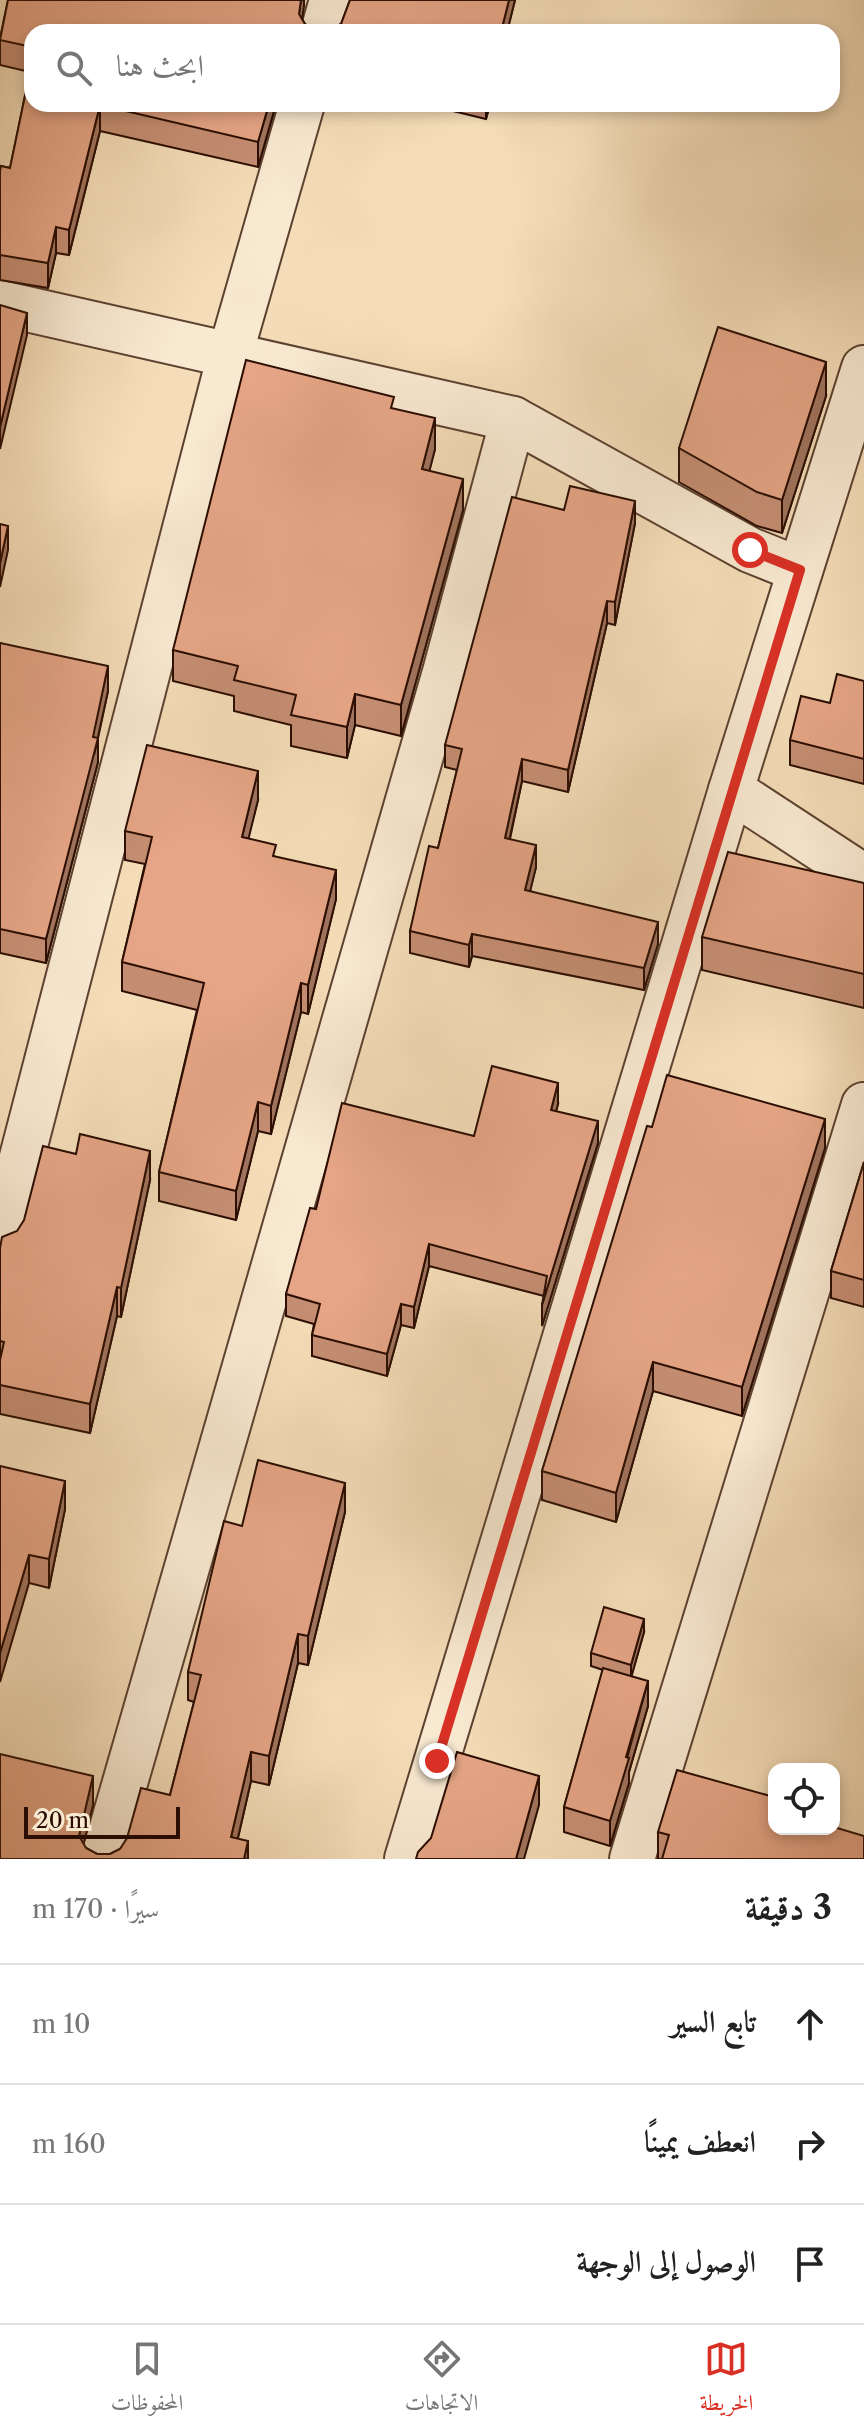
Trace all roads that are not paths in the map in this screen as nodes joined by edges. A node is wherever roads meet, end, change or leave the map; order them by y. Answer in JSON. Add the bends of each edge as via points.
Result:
{"nodes":[{"id":1,"x":332,"y":0,"type":"edge"},
{"id":2,"x":325,"y":24,"type":"edge"},
{"id":3,"x":300,"y":112,"type":"edge"},
{"id":4,"x":0,"y":303,"type":"edge"},
{"id":5,"x":230,"y":355,"type":"junction"},
{"id":6,"x":864,"y":368,"type":"edge"},
{"id":7,"x":513,"y":419,"type":"junction"},
{"id":8,"x":800,"y":570,"type":"junction"},
{"id":9,"x":731,"y":790,"type":"junction"},
{"id":10,"x":864,"y":877,"type":"edge"},
{"id":11,"x":864,"y":1105,"type":"edge"},
{"id":12,"x":0,"y":1242,"type":"edge"},
{"id":13,"x":103,"y":1859,"type":"edge"},
{"id":14,"x":407,"y":1859,"type":"edge"},
{"id":15,"x":632,"y":1859,"type":"edge"}],
"edges":[{"from":1,"to":2,"type":"street"},
{"from":3,"to":5,"type":"street"},
{"from":4,"to":5,"type":"street"},
{"from":5,"to":7,"type":"street"},
{"from":5,"to":12,"type":"street"},
{"from":6,"to":8,"type":"street"},
{"from":7,"to":8,"type":"street","via":[[750,550]]},
{"from":7,"to":13,"type":"street"},
{"from":8,"to":9,"type":"street"},
{"from":9,"to":10,"type":"street"},
{"from":9,"to":14,"type":"street"},
{"from":11,"to":15,"type":"street"}]}
